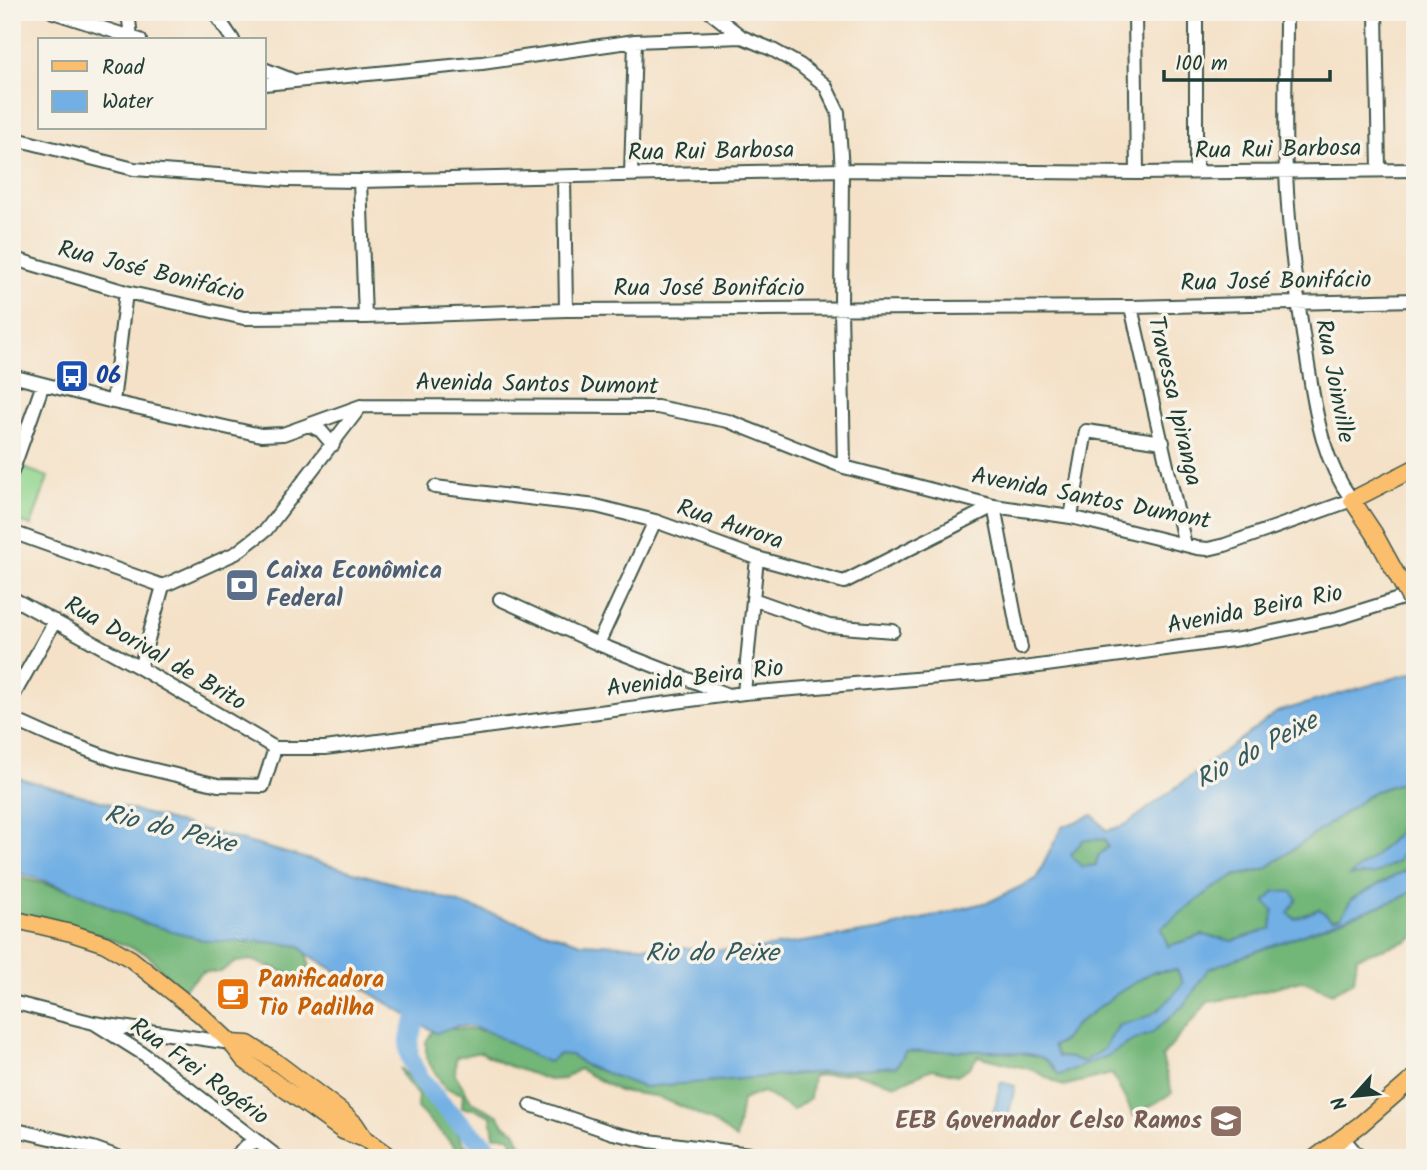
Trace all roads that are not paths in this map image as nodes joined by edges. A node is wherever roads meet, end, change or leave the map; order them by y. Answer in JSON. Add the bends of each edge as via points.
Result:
{"nodes":[{"id":1,"x":53,"y":12,"type":"edge"},
{"id":2,"x":128,"y":12,"type":"edge"},
{"id":3,"x":214,"y":12,"type":"edge"},
{"id":4,"x":710,"y":12,"type":"edge"},
{"id":5,"x":1135,"y":12,"type":"edge"},
{"id":6,"x":1196,"y":12,"type":"edge"},
{"id":7,"x":1286,"y":12,"type":"edge"},
{"id":8,"x":1376,"y":12,"type":"edge"},
{"id":9,"x":742,"y":37,"type":"junction"},
{"id":10,"x":135,"y":38,"type":"edge"},
{"id":11,"x":232,"y":38,"type":"edge"},
{"id":12,"x":635,"y":41,"type":"junction"},
{"id":13,"x":266,"y":70,"type":"edge"},
{"id":14,"x":295,"y":81,"type":"junction"},
{"id":15,"x":266,"y":84,"type":"edge"},
{"id":16,"x":12,"y":138,"type":"edge"},
{"id":17,"x":842,"y":170,"type":"junction"},
{"id":18,"x":1379,"y":170,"type":"junction"},
{"id":19,"x":1415,"y":170,"type":"edge"},
{"id":20,"x":1196,"y":172,"type":"junction"},
{"id":21,"x":1286,"y":172,"type":"junction"},
{"id":22,"x":1137,"y":173,"type":"junction"},
{"id":23,"x":631,"y":174,"type":"junction"},
{"id":24,"x":564,"y":177,"type":"junction"},
{"id":25,"x":360,"y":181,"type":"junction"},
{"id":26,"x":12,"y":258,"type":"edge"},
{"id":27,"x":126,"y":292,"type":"junction"},
{"id":28,"x":1415,"y":300,"type":"edge"},
{"id":29,"x":1297,"y":301,"type":"junction"},
{"id":30,"x":1131,"y":307,"type":"junction"},
{"id":31,"x":841,"y":308,"type":"junction"},
{"id":32,"x":566,"y":310,"type":"junction"},
{"id":33,"x":365,"y":317,"type":"junction"},
{"id":34,"x":12,"y":376,"type":"edge"},
{"id":35,"x":43,"y":384,"type":"junction"},
{"id":36,"x":113,"y":402,"type":"junction"},
{"id":37,"x":361,"y":406,"type":"junction"},
{"id":38,"x":309,"y":425,"type":"junction"},
{"id":39,"x":1163,"y":442,"type":"junction"},
{"id":40,"x":333,"y":445,"type":"junction"},
{"id":41,"x":844,"y":467,"type":"junction"},
{"id":42,"x":1415,"y":468,"type":"edge"},
{"id":43,"x":12,"y":472,"type":"edge"},
{"id":44,"x":435,"y":487,"type":"dead end"},
{"id":45,"x":1352,"y":500,"type":"junction"},
{"id":46,"x":993,"y":506,"type":"junction"},
{"id":47,"x":1071,"y":517,"type":"junction"},
{"id":48,"x":654,"y":522,"type":"junction"},
{"id":49,"x":12,"y":532,"type":"edge"},
{"id":50,"x":1185,"y":545,"type":"junction"},
{"id":51,"x":757,"y":558,"type":"junction"},
{"id":52,"x":163,"y":586,"type":"junction"},
{"id":53,"x":1415,"y":594,"type":"edge"},
{"id":54,"x":12,"y":598,"type":"edge"},
{"id":55,"x":753,"y":599,"type":"junction"},
{"id":56,"x":500,"y":600,"type":"dead end"},
{"id":57,"x":1415,"y":608,"type":"edge"},
{"id":58,"x":55,"y":621,"type":"junction"},
{"id":59,"x":893,"y":631,"type":"dead end"},
{"id":60,"x":598,"y":645,"type":"junction"},
{"id":61,"x":1021,"y":648,"type":"dead end"},
{"id":62,"x":140,"y":668,"type":"junction"},
{"id":63,"x":744,"y":693,"type":"junction"},
{"id":64,"x":729,"y":695,"type":"junction"},
{"id":65,"x":12,"y":698,"type":"edge"},
{"id":66,"x":12,"y":719,"type":"edge"},
{"id":67,"x":275,"y":748,"type":"junction"},
{"id":68,"x":12,"y":919,"type":"edge"},
{"id":69,"x":12,"y":1002,"type":"edge"},
{"id":70,"x":94,"y":1023,"type":"junction"},
{"id":71,"x":231,"y":1043,"type":"junction"},
{"id":72,"x":276,"y":1062,"type":"junction"},
{"id":73,"x":1415,"y":1077,"type":"edge"},
{"id":74,"x":274,"y":1080,"type":"junction"},
{"id":75,"x":311,"y":1099,"type":"junction"},
{"id":76,"x":531,"y":1105,"type":"dead end"},
{"id":77,"x":12,"y":1129,"type":"edge"},
{"id":78,"x":1343,"y":1138,"type":"junction"},
{"id":79,"x":259,"y":1142,"type":"junction"},
{"id":80,"x":121,"y":1158,"type":"edge"},
{"id":81,"x":235,"y":1158,"type":"edge"},
{"id":82,"x":279,"y":1158,"type":"edge"},
{"id":83,"x":391,"y":1158,"type":"edge"},
{"id":84,"x":781,"y":1158,"type":"edge"},
{"id":85,"x":1315,"y":1158,"type":"edge"},
{"id":86,"x":1360,"y":1158,"type":"edge"}],
"edges":[{"from":1,"to":10,"type":"street"},
{"from":2,"to":10,"type":"street"},
{"from":3,"to":11,"type":"street"},
{"from":4,"to":9,"type":"street"},
{"from":5,"to":22,"type":"street"},
{"from":6,"to":20,"type":"street"},
{"from":7,"to":21,"type":"street","name":"Rua Joinville"},
{"from":8,"to":18,"type":"street"},
{"from":9,"to":12,"type":"street"},
{"from":9,"to":17,"type":"street","via":[[800,65],[825,85],[838,111]]},
{"from":12,"to":14,"type":"street"},
{"from":12,"to":23,"type":"street"},
{"from":13,"to":14,"type":"street"},
{"from":14,"to":15,"type":"street"},
{"from":16,"to":25,"type":"street","name":"Rua Rui Barbosa","via":[[134,169]]},
{"from":17,"to":22,"type":"street","name":"Rua Rui Barbosa"},
{"from":17,"to":23,"type":"street","name":"Rua Rui Barbosa"},
{"from":17,"to":31,"type":"street"},
{"from":18,"to":19,"type":"street","name":"Rua Rui Barbosa"},
{"from":18,"to":21,"type":"street","name":"Rua Rui Barbosa"},
{"from":20,"to":21,"type":"street","name":"Rua Rui Barbosa"},
{"from":20,"to":22,"type":"street","name":"Rua Rui Barbosa"},
{"from":21,"to":29,"type":"street","name":"Rua Joinville"},
{"from":23,"to":24,"type":"street","name":"Rua Rui Barbosa"},
{"from":24,"to":25,"type":"street","name":"Rua Rui Barbosa"},
{"from":24,"to":32,"type":"street"},
{"from":25,"to":33,"type":"street"},
{"from":26,"to":27,"type":"street","name":"Rua José Bonifácio"},
{"from":27,"to":33,"type":"street","name":"Rua José Bonifácio","via":[[244,318]]},
{"from":27,"to":36,"type":"street"},
{"from":28,"to":29,"type":"street","name":"Rua José Bonifácio"},
{"from":29,"to":30,"type":"street","name":"Rua José Bonifácio"},
{"from":29,"to":45,"type":"street","name":"Rua Joinville","via":[[1327,457]]},
{"from":30,"to":31,"type":"street","name":"Rua José Bonifácio"},
{"from":30,"to":39,"type":"street","name":"Travessa Ipiranga"},
{"from":31,"to":32,"type":"street","name":"Rua José Bonifácio"},
{"from":31,"to":41,"type":"street"},
{"from":32,"to":33,"type":"street","name":"Rua José Bonifácio"},
{"from":34,"to":35,"type":"street","name":"Avenida Santos Dumont"},
{"from":35,"to":36,"type":"street","name":"Avenida Santos Dumont"},
{"from":35,"to":43,"type":"street"},
{"from":36,"to":38,"type":"street","name":"Avenida Santos Dumont","via":[[261,435],[283,435]]},
{"from":37,"to":38,"type":"street","name":"Avenida Santos Dumont"},
{"from":37,"to":40,"type":"street"},
{"from":37,"to":41,"type":"street","name":"Avenida Santos Dumont","via":[[657,407],[728,421]]},
{"from":38,"to":40,"type":"street"},
{"from":39,"to":47,"type":"street","via":[[1086,431]]},
{"from":39,"to":50,"type":"street","name":"Travessa Ipiranga"},
{"from":40,"to":52,"type":"street","via":[[252,542]]},
{"from":41,"to":46,"type":"street","name":"Avenida Santos Dumont"},
{"from":42,"to":45,"type":"main road","name":"Avenida Santos Dumont"},
{"from":44,"to":48,"type":"street","name":"Rua Aurora","via":[[596,506]]},
{"from":45,"to":50,"type":"street","name":"Avenida Santos Dumont","via":[[1208,549]]},
{"from":45,"to":57,"type":"main road","bridge":true},
{"from":46,"to":47,"type":"street","name":"Avenida Santos Dumont"},
{"from":46,"to":51,"type":"street","name":"Rua Aurora","via":[[844,582]]},
{"from":46,"to":61,"type":"street"},
{"from":47,"to":50,"type":"street","name":"Avenida Santos Dumont"},
{"from":48,"to":51,"type":"street","name":"Rua Aurora"},
{"from":48,"to":60,"type":"street"},
{"from":49,"to":52,"type":"street"},
{"from":51,"to":55,"type":"street"},
{"from":52,"to":62,"type":"street"},
{"from":53,"to":63,"type":"street","name":"Avenida Beira Rio","via":[[1338,618],[1240,639],[987,673]]},
{"from":54,"to":58,"type":"street","name":"Rua Dorival de Brito"},
{"from":55,"to":59,"type":"street","via":[[829,626]]},
{"from":55,"to":63,"type":"street"},
{"from":56,"to":60,"type":"street"},
{"from":58,"to":62,"type":"street","name":"Rua Dorival de Brito"},
{"from":58,"to":65,"type":"street"},
{"from":60,"to":64,"type":"street"},
{"from":62,"to":67,"type":"street","name":"Rua Dorival de Brito"},
{"from":63,"to":64,"type":"street","name":"Avenida Beira Rio"},
{"from":64,"to":67,"type":"street","name":"Avenida Beira Rio","via":[[325,748]]},
{"from":66,"to":67,"type":"street","via":[[117,761],[218,785],[263,786]]},
{"from":68,"to":71,"type":"main road","via":[[106,944],[161,982]]},
{"from":69,"to":70,"type":"street","name":"Rua Frei Rogério"},
{"from":70,"to":71,"type":"street","name":"Rua Frei Rogério"},
{"from":70,"to":79,"type":"street","name":"Rua Frei Rogério","via":[[145,1055]]},
{"from":71,"to":72,"type":"main road","via":[[248,1044]]},
{"from":71,"to":74,"type":"main road","via":[[244,1060]]},
{"from":72,"to":74,"type":"main road"},
{"from":72,"to":75,"type":"main road"},
{"from":73,"to":78,"type":"main road"},
{"from":74,"to":75,"type":"main road"},
{"from":75,"to":83,"type":"main road","via":[[343,1131],[365,1139]]},
{"from":76,"to":84,"type":"street","via":[[649,1141]]},
{"from":77,"to":80,"type":"street"},
{"from":78,"to":85,"type":"main road"},
{"from":78,"to":86,"type":"street"},
{"from":79,"to":81,"type":"street","via":[[242,1149]]},
{"from":79,"to":82,"type":"street","name":"Rua Frei Rogério"}]}
